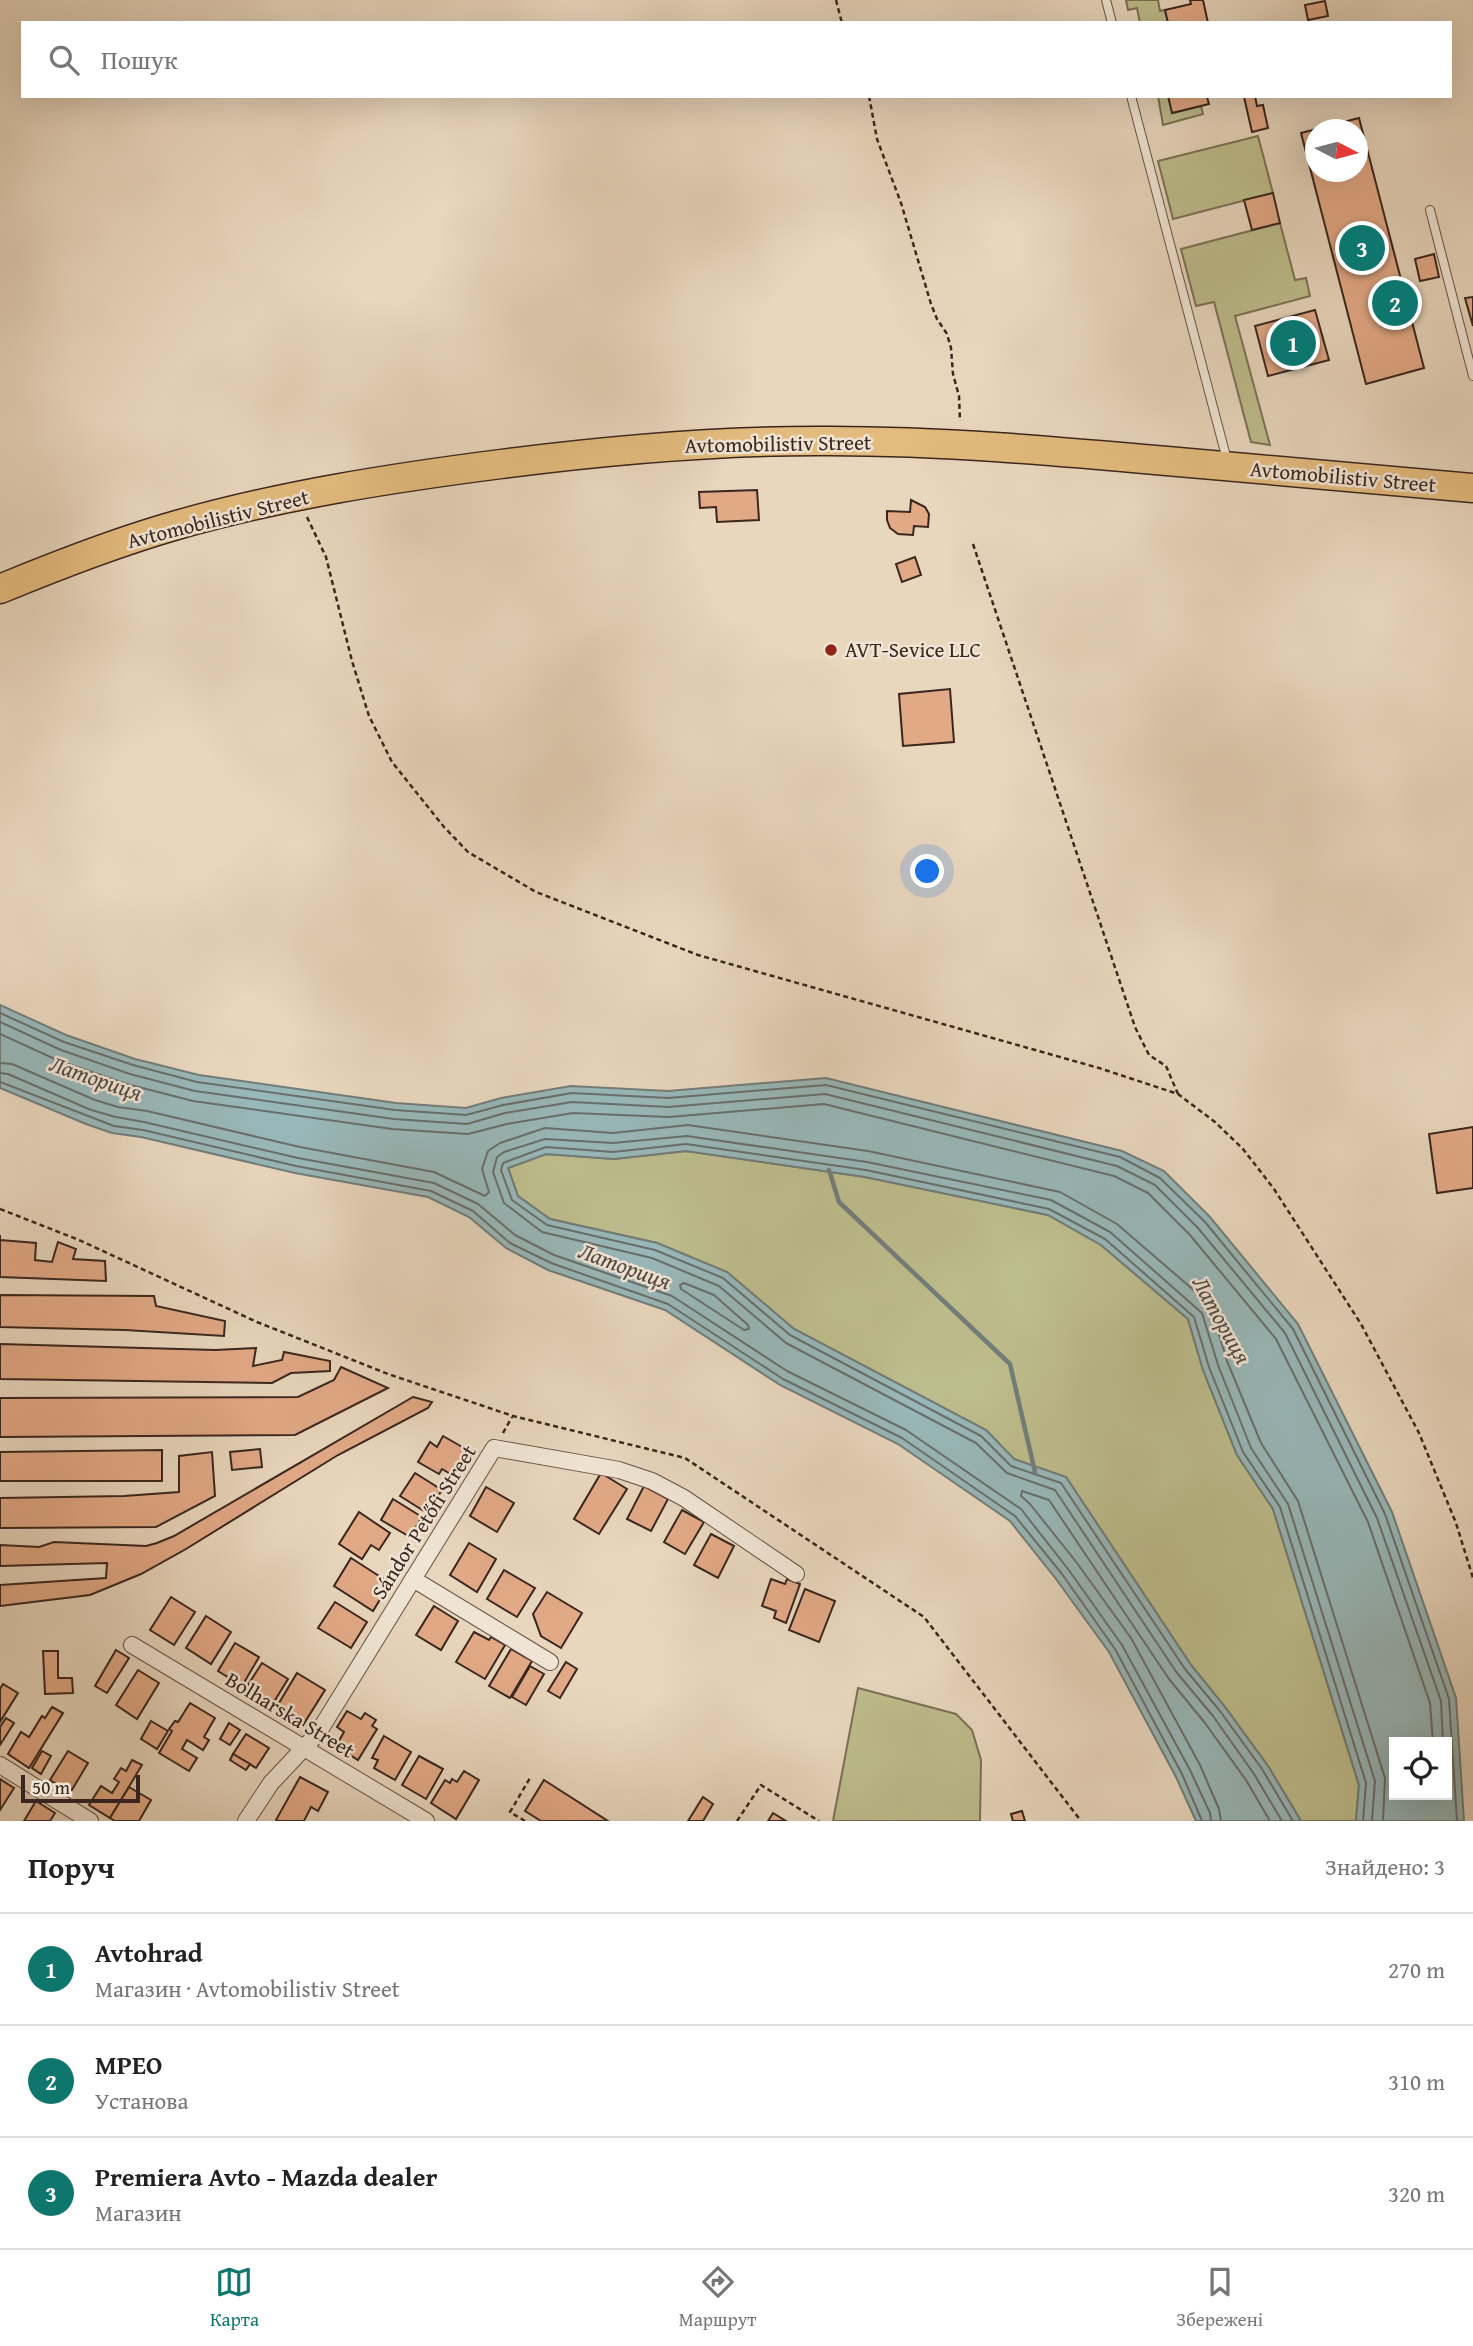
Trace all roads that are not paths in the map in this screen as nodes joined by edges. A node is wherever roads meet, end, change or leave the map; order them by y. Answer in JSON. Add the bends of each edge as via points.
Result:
{"nodes":[{"id":1,"x":1106,"y":0,"type":"edge"},
{"id":2,"x":1111,"y":21,"type":"edge"},
{"id":3,"x":1133,"y":98,"type":"edge"},
{"id":4,"x":1430,"y":210,"type":"dead end"},
{"id":5,"x":1473,"y":376,"type":"edge"},
{"id":6,"x":1229,"y":467,"type":"junction"},
{"id":7,"x":1473,"y":488,"type":"edge"},
{"id":8,"x":0,"y":589,"type":"edge"},
{"id":9,"x":796,"y":1574,"type":"dead end"},
{"id":10,"x":413,"y":1579,"type":"junction"},
{"id":11,"x":132,"y":1645,"type":"dead end"},
{"id":12,"x":550,"y":1662,"type":"dead end"},
{"id":13,"x":304,"y":1748,"type":"junction"},
{"id":14,"x":0,"y":1765,"type":"edge"},
{"id":15,"x":90,"y":1821,"type":"edge"},
{"id":16,"x":246,"y":1821,"type":"edge"},
{"id":17,"x":426,"y":1821,"type":"edge"}],
"edges":[{"from":1,"to":2,"type":"lane"},
{"from":3,"to":6,"type":"lane"},
{"from":4,"to":5,"type":"lane"},
{"from":6,"to":7,"type":"highway","name":"Avtomobilistiv Street"},
{"from":6,"to":8,"type":"highway","name":"Avtomobilistiv Street","via":[[964,445],[831,441],[607,450],[429,473],[301,497],[176,526]]},
{"from":9,"to":10,"type":"street","name":"Sándor Petőfi Street","via":[[652,1481],[619,1470],[494,1448]]},
{"from":10,"to":12,"type":"street"},
{"from":10,"to":13,"type":"street","name":"Sándor Petőfi Street","via":[[318,1733]]},
{"from":11,"to":13,"type":"street","name":"Bolharska Street"},
{"from":13,"to":16,"type":"street","name":"Sándor Petőfi Street","via":[[271,1783]]},
{"from":13,"to":17,"type":"street","name":"Bolharska Street"},
{"from":14,"to":15,"type":"street"}]}
